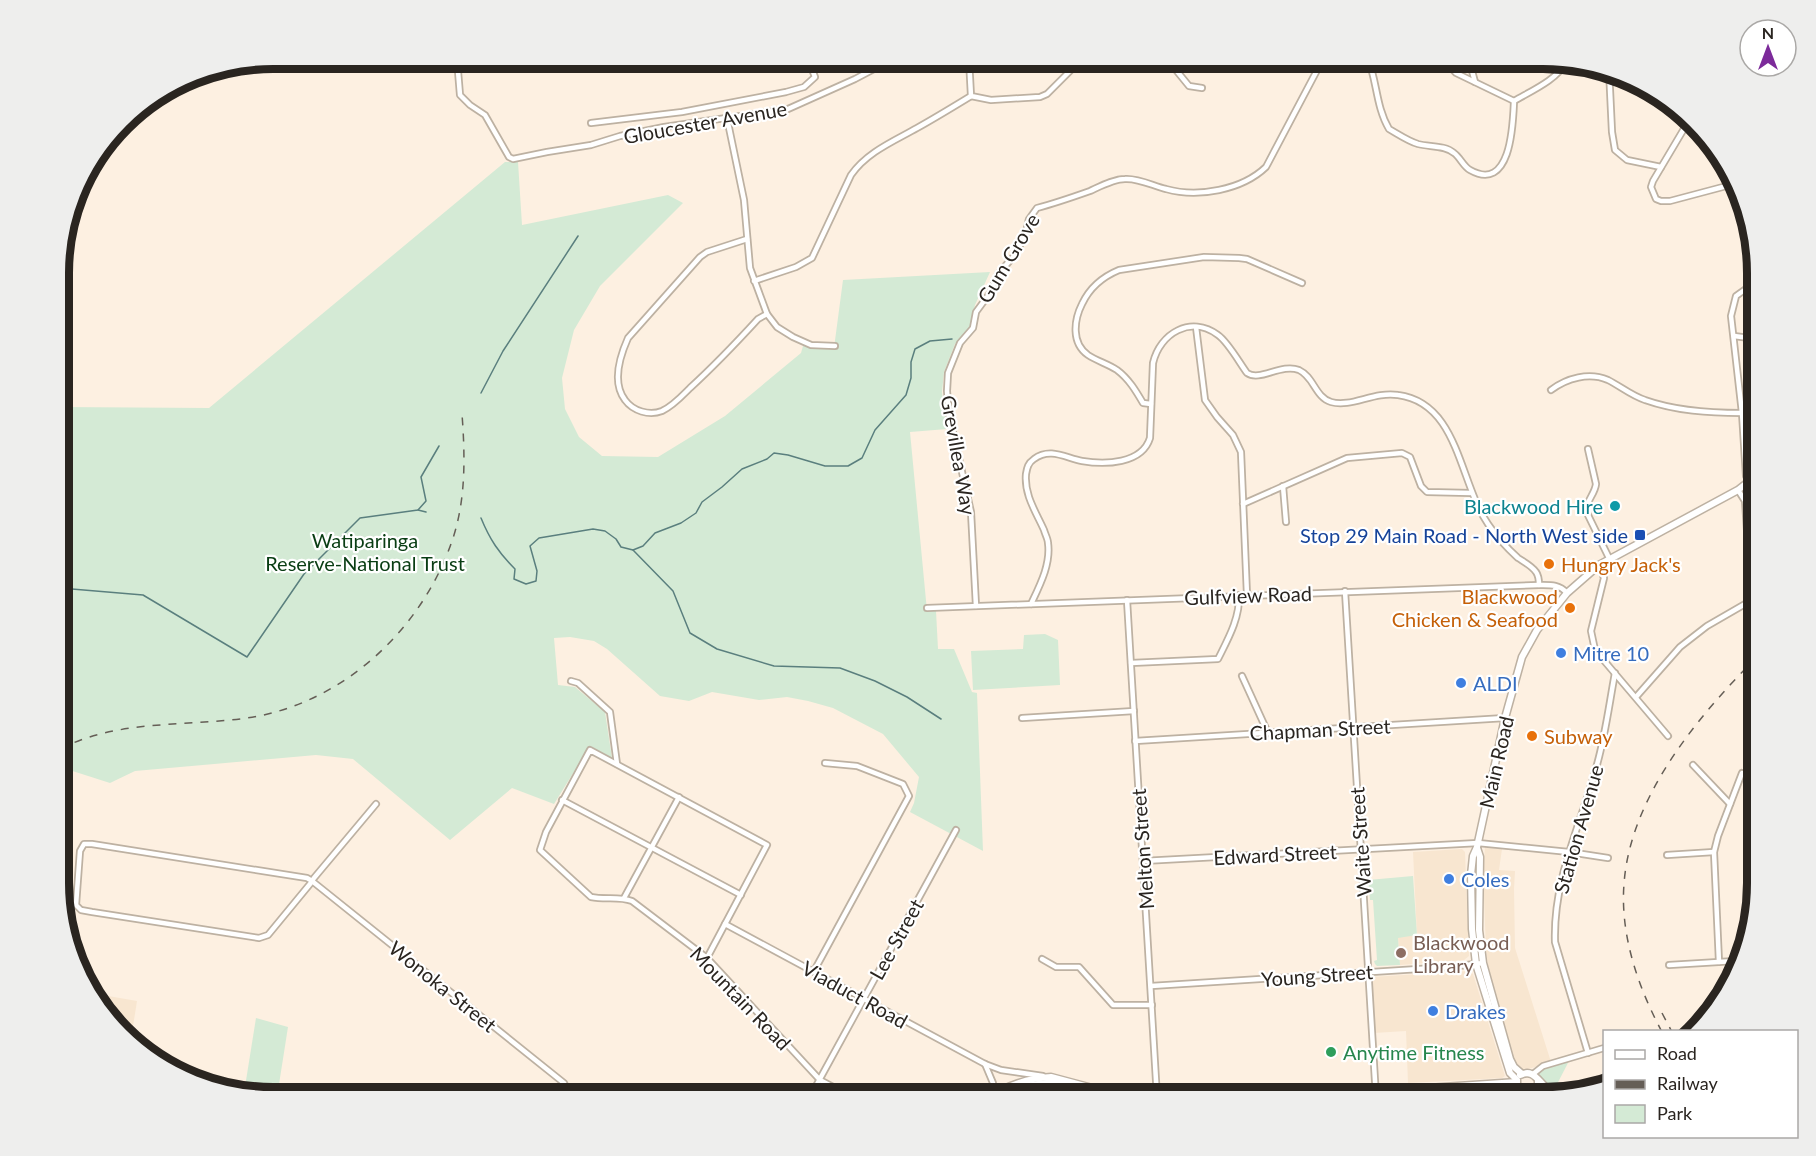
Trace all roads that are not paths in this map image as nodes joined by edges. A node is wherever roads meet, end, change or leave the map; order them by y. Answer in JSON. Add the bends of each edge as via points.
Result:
{"nodes":[{"id":1,"x":459,"y":69,"type":"edge"},
{"id":2,"x":812,"y":69,"type":"edge"},
{"id":3,"x":873,"y":69,"type":"edge"},
{"id":4,"x":970,"y":69,"type":"edge"},
{"id":5,"x":1071,"y":69,"type":"edge"},
{"id":6,"x":1176,"y":69,"type":"edge"},
{"id":7,"x":1317,"y":69,"type":"edge"},
{"id":8,"x":1373,"y":69,"type":"edge"},
{"id":9,"x":1453,"y":69,"type":"edge"},
{"id":10,"x":1472,"y":69,"type":"edge"},
{"id":11,"x":1561,"y":70,"type":"edge"},
{"id":12,"x":1610,"y":80,"type":"edge"},
{"id":13,"x":1475,"y":83,"type":"junction"},
{"id":14,"x":1202,"y":88,"type":"dead end"},
{"id":15,"x":971,"y":96,"type":"junction"},
{"id":16,"x":1514,"y":101,"type":"junction"},
{"id":17,"x":726,"y":118,"type":"junction"},
{"id":18,"x":591,"y":123,"type":"dead end"},
{"id":19,"x":1685,"y":127,"type":"edge"},
{"id":20,"x":1661,"y":167,"type":"junction"},
{"id":21,"x":1727,"y":186,"type":"edge"},
{"id":22,"x":747,"y":239,"type":"junction"},
{"id":23,"x":754,"y":281,"type":"junction"},
{"id":24,"x":1302,"y":283,"type":"dead end"},
{"id":25,"x":1747,"y":288,"type":"edge"},
{"id":26,"x":976,"y":312,"type":"joint"},
{"id":27,"x":767,"y":314,"type":"junction"},
{"id":28,"x":1196,"y":327,"type":"junction"},
{"id":29,"x":1734,"y":336,"type":"junction"},
{"id":30,"x":1747,"y":338,"type":"edge"},
{"id":31,"x":835,"y":346,"type":"dead end"},
{"id":32,"x":1551,"y":390,"type":"dead end"},
{"id":33,"x":1151,"y":404,"type":"junction"},
{"id":34,"x":1742,"y":413,"type":"junction"},
{"id":35,"x":1588,"y":449,"type":"dead end"},
{"id":36,"x":1747,"y":478,"type":"edge"},
{"id":37,"x":1747,"y":484,"type":"edge"},
{"id":38,"x":1283,"y":486,"type":"junction"},
{"id":39,"x":1738,"y":490,"type":"junction"},
{"id":40,"x":1471,"y":493,"type":"junction"},
{"id":41,"x":1243,"y":504,"type":"junction"},
{"id":42,"x":1286,"y":522,"type":"dead end"},
{"id":43,"x":1747,"y":538,"type":"edge"},
{"id":44,"x":1610,"y":558,"type":"junction"},
{"id":45,"x":1599,"y":565,"type":"junction"},
{"id":46,"x":1539,"y":585,"type":"junction"},
{"id":47,"x":1345,"y":591,"type":"junction"},
{"id":48,"x":1567,"y":593,"type":"junction"},
{"id":49,"x":1239,"y":595,"type":"junction"},
{"id":50,"x":1247,"y":595,"type":"junction"},
{"id":51,"x":1127,"y":600,"type":"junction"},
{"id":52,"x":1747,"y":603,"type":"edge"},
{"id":53,"x":1031,"y":604,"type":"junction"},
{"id":54,"x":976,"y":606,"type":"junction"},
{"id":55,"x":927,"y":608,"type":"dead end"},
{"id":56,"x":1131,"y":663,"type":"junction"},
{"id":57,"x":1615,"y":673,"type":"junction"},
{"id":58,"x":1242,"y":676,"type":"dead end"},
{"id":59,"x":572,"y":681,"type":"dead end"},
{"id":60,"x":1636,"y":697,"type":"junction"},
{"id":61,"x":1134,"y":711,"type":"junction"},
{"id":62,"x":1022,"y":718,"type":"dead end"},
{"id":63,"x":1505,"y":718,"type":"junction"},
{"id":64,"x":1353,"y":728,"type":"junction"},
{"id":65,"x":1268,"y":733,"type":"junction"},
{"id":66,"x":1668,"y":736,"type":"dead end"},
{"id":67,"x":1136,"y":741,"type":"junction"},
{"id":68,"x":825,"y":763,"type":"dead end"},
{"id":69,"x":617,"y":764,"type":"junction"},
{"id":70,"x":1693,"y":765,"type":"dead end"},
{"id":71,"x":1742,"y":773,"type":"dead end"},
{"id":72,"x":679,"y":797,"type":"junction"},
{"id":73,"x":562,"y":800,"type":"junction"},
{"id":74,"x":376,"y":804,"type":"dead end"},
{"id":75,"x":1730,"y":804,"type":"junction"},
{"id":76,"x":956,"y":830,"type":"dead end"},
{"id":77,"x":1478,"y":845,"type":"junction"},
{"id":78,"x":652,"y":847,"type":"junction"},
{"id":79,"x":1360,"y":849,"type":"junction"},
{"id":80,"x":1569,"y":852,"type":"junction"},
{"id":81,"x":1714,"y":852,"type":"junction"},
{"id":82,"x":1667,"y":855,"type":"dead end"},
{"id":83,"x":1608,"y":858,"type":"dead end"},
{"id":84,"x":1143,"y":861,"type":"junction"},
{"id":85,"x":312,"y":881,"type":"junction"},
{"id":86,"x":741,"y":895,"type":"junction"},
{"id":87,"x":624,"y":898,"type":"junction"},
{"id":88,"x":725,"y":924,"type":"junction"},
{"id":89,"x":707,"y":958,"type":"junction"},
{"id":90,"x":1042,"y":959,"type":"dead end"},
{"id":91,"x":1731,"y":961,"type":"edge"},
{"id":92,"x":1719,"y":962,"type":"junction"},
{"id":93,"x":1479,"y":963,"type":"junction"},
{"id":94,"x":1669,"y":964,"type":"dead end"},
{"id":95,"x":814,"y":971,"type":"junction"},
{"id":96,"x":1368,"y":972,"type":"junction"},
{"id":97,"x":1150,"y":986,"type":"junction"},
{"id":98,"x":863,"y":999,"type":"junction"},
{"id":99,"x":1152,"y":1005,"type":"junction"},
{"id":100,"x":1603,"y":1049,"type":"edge"},
{"id":101,"x":1588,"y":1053,"type":"junction"},
{"id":102,"x":984,"y":1064,"type":"junction"},
{"id":103,"x":1510,"y":1072,"type":"junction"},
{"id":104,"x":1522,"y":1074,"type":"junction"},
{"id":105,"x":1533,"y":1074,"type":"junction"},
{"id":106,"x":1051,"y":1077,"type":"junction"},
{"id":107,"x":820,"y":1080,"type":"junction"},
{"id":108,"x":1538,"y":1081,"type":"junction"},
{"id":109,"x":1068,"y":1082,"type":"junction"},
{"id":110,"x":1501,"y":1083,"type":"junction"},
{"id":111,"x":1517,"y":1083,"type":"junction"},
{"id":112,"x":566,"y":1087,"type":"edge"},
{"id":113,"x":816,"y":1087,"type":"edge"},
{"id":114,"x":833,"y":1087,"type":"edge"},
{"id":115,"x":992,"y":1087,"type":"edge"},
{"id":116,"x":1005,"y":1087,"type":"edge"},
{"id":117,"x":1023,"y":1087,"type":"edge"},
{"id":118,"x":1087,"y":1087,"type":"edge"},
{"id":119,"x":1156,"y":1087,"type":"edge"},
{"id":120,"x":1375,"y":1087,"type":"edge"},
{"id":121,"x":1471,"y":1087,"type":"edge"},
{"id":122,"x":1481,"y":1087,"type":"edge"},
{"id":123,"x":1520,"y":1087,"type":"edge"},
{"id":124,"x":1538,"y":1087,"type":"edge"},
{"id":125,"x":1546,"y":1087,"type":"edge"}],
"edges":[{"from":1,"to":17,"type":"street","name":"Gloucester Avenue","via":[[460,95],[484,115],[513,159]]},
{"from":2,"to":18,"type":"street","name":"Gloucester Avenue","via":[[815,77],[804,87],[786,92],[682,112]]},
{"from":3,"to":17,"type":"street","name":"Gloucester Avenue","via":[[788,109]]},
{"from":4,"to":15,"type":"street"},
{"from":5,"to":15,"type":"street","via":[[1040,97]]},
{"from":6,"to":14,"type":"street","via":[[1189,86]]},
{"from":7,"to":26,"type":"street","name":"Gum Grove","via":[[1258,175],[1226,189],[1200,193],[1168,190],[1126,179],[1037,208],[1014,256],[998,274]]},
{"from":8,"to":16,"type":"street","via":[[1389,129],[1416,143],[1454,152],[1467,168],[1479,174],[1491,175],[1500,169],[1512,132]]},
{"from":9,"to":13,"type":"street"},
{"from":10,"to":13,"type":"street"},
{"from":11,"to":16,"type":"street"},
{"from":12,"to":20,"type":"street","via":[[1615,150],[1627,160]]},
{"from":13,"to":16,"type":"street"},
{"from":15,"to":23,"type":"street","via":[[870,154],[852,175],[812,258]]},
{"from":17,"to":22,"type":"street","via":[[744,200]]},
{"from":19,"to":20,"type":"street"},
{"from":20,"to":21,"type":"street","via":[[1651,187],[1661,201]]},
{"from":22,"to":23,"type":"street"},
{"from":22,"to":27,"type":"street","via":[[700,257],[628,338],[619,366],[622,395],[630,407],[642,412],[671,406]]},
{"from":23,"to":27,"type":"street"},
{"from":24,"to":33,"type":"street","via":[[1247,259],[1204,257],[1119,270],[1091,288],[1077,317],[1078,344],[1089,356],[1118,371],[1132,384],[1143,403]]},
{"from":25,"to":29,"type":"street","via":[[1736,296],[1731,316]]},
{"from":26,"to":54,"type":"street","name":"Grevillea Way","via":[[973,328],[953,358],[946,390],[971,512]]},
{"from":27,"to":31,"type":"street","via":[[777,327],[793,337],[811,345]]},
{"from":28,"to":33,"type":"street","via":[[1179,330],[1160,345],[1153,363]]},
{"from":28,"to":40,"type":"street","via":[[1220,337],[1250,375],[1281,368],[1298,370],[1329,402],[1350,403],[1384,394],[1409,397],[1425,404],[1447,429]]},
{"from":28,"to":41,"type":"street","via":[[1205,400],[1233,435],[1241,452]]},
{"from":29,"to":30,"type":"street"},
{"from":29,"to":34,"type":"street"},
{"from":32,"to":34,"type":"street","via":[[1568,379],[1596,376],[1643,400],[1679,409]]},
{"from":33,"to":53,"type":"street","via":[[1150,438],[1140,453],[1109,462],[1047,453],[1027,466],[1028,497],[1048,541],[1044,573]]},
{"from":34,"to":36,"type":"street"},
{"from":35,"to":44,"type":"street","via":[[1596,484],[1586,511]]},
{"from":37,"to":39,"type":"main road","name":"Main Road"},
{"from":38,"to":40,"type":"street","via":[[1347,458],[1402,453],[1410,457],[1427,492]]},
{"from":38,"to":41,"type":"street"},
{"from":38,"to":42,"type":"street"},
{"from":39,"to":43,"type":"street","via":[[1744,501]]},
{"from":39,"to":44,"type":"main road","name":"Main Road"},
{"from":40,"to":46,"type":"street","via":[[1498,538],[1537,572]]},
{"from":41,"to":50,"type":"street"},
{"from":44,"to":45,"type":"main road","name":"Main Road"},
{"from":45,"to":48,"type":"main road","name":"Main Road"},
{"from":45,"to":57,"type":"street","via":[[1604,578],[1591,638],[1595,650]]},
{"from":46,"to":47,"type":"street","name":"Gulfview Road"},
{"from":46,"to":48,"type":"street","name":"Gulfview Road","via":[[1560,587]]},
{"from":47,"to":50,"type":"street","name":"Gulfview Road"},
{"from":47,"to":64,"type":"street","name":"Waite Street"},
{"from":48,"to":63,"type":"main road","name":"Main Road","via":[[1537,630],[1522,657]]},
{"from":49,"to":50,"type":"street","name":"Gulfview Road"},
{"from":49,"to":51,"type":"street","name":"Gulfview Road"},
{"from":49,"to":56,"type":"street","via":[[1240,607],[1218,659]]},
{"from":51,"to":53,"type":"street","name":"Gulfview Road"},
{"from":51,"to":56,"type":"street","name":"Melton Street"},
{"from":52,"to":60,"type":"street","via":[[1680,647]]},
{"from":53,"to":54,"type":"street","name":"Gulfview Road"},
{"from":54,"to":55,"type":"street","name":"Gulfview Road"},
{"from":56,"to":61,"type":"street","name":"Melton Street"},
{"from":57,"to":60,"type":"street"},
{"from":57,"to":80,"type":"street","name":"Station Avenue","via":[[1597,767]]},
{"from":58,"to":65,"type":"street"},
{"from":59,"to":69,"type":"street","via":[[610,712]]},
{"from":60,"to":66,"type":"street"},
{"from":61,"to":62,"type":"street"},
{"from":61,"to":67,"type":"street","name":"Melton Street"},
{"from":63,"to":64,"type":"street","name":"Chapman Street"},
{"from":63,"to":77,"type":"main road","name":"Main Road"},
{"from":64,"to":65,"type":"street","name":"Chapman Street"},
{"from":64,"to":79,"type":"street","name":"Waite Street"},
{"from":65,"to":67,"type":"street","name":"Chapman Street"},
{"from":67,"to":84,"type":"street","name":"Melton Street"},
{"from":68,"to":95,"type":"street","via":[[857,766],[903,784],[909,796]]},
{"from":69,"to":72,"type":"street"},
{"from":69,"to":73,"type":"street","via":[[590,750]]},
{"from":70,"to":75,"type":"street"},
{"from":71,"to":75,"type":"street"},
{"from":72,"to":78,"type":"street"},
{"from":72,"to":86,"type":"street","via":[[767,845]]},
{"from":73,"to":78,"type":"street"},
{"from":73,"to":87,"type":"street","via":[[540,850],[591,897]]},
{"from":74,"to":85,"type":"street"},
{"from":75,"to":81,"type":"street"},
{"from":76,"to":98,"type":"street","name":"Lee Street"},
{"from":77,"to":79,"type":"street","name":"Edward Street"},
{"from":77,"to":80,"type":"street","name":"Edward Street"},
{"from":77,"to":93,"type":"main road","name":"Main Road"},
{"from":78,"to":86,"type":"street"},
{"from":78,"to":87,"type":"street"},
{"from":79,"to":84,"type":"street","name":"Edward Street"},
{"from":79,"to":96,"type":"street","name":"Waite Street"},
{"from":80,"to":83,"type":"street","name":"Edward Street"},
{"from":80,"to":101,"type":"street","name":"Station Avenue","via":[[1558,892],[1555,942]]},
{"from":81,"to":82,"type":"street"},
{"from":81,"to":92,"type":"street"},
{"from":84,"to":97,"type":"street","name":"Melton Street"},
{"from":85,"to":85,"type":"street","via":[[268,935],[260,938],[103,914],[81,910],[76,905],[80,851],[84,844]]},
{"from":85,"to":112,"type":"street","name":"Wonoka Street"},
{"from":86,"to":88,"type":"street"},
{"from":87,"to":89,"type":"street","name":"Mountain Road"},
{"from":88,"to":89,"type":"street"},
{"from":88,"to":95,"type":"street","name":"Viaduct Road"},
{"from":89,"to":107,"type":"street","name":"Mountain Road"},
{"from":90,"to":99,"type":"street","via":[[1056,967],[1079,968],[1113,1005]]},
{"from":91,"to":92,"type":"street"},
{"from":92,"to":94,"type":"street"},
{"from":93,"to":96,"type":"street","name":"Young Street"},
{"from":93,"to":103,"type":"main road","name":"Main Road"},
{"from":93,"to":104,"type":"main road","name":"Main Road","via":[[1510,1059]]},
{"from":95,"to":98,"type":"street","name":"Viaduct Road"},
{"from":96,"to":97,"type":"street","name":"Young Street"},
{"from":96,"to":120,"type":"street","name":"Waite Street"},
{"from":97,"to":99,"type":"street","name":"Melton Street"},
{"from":98,"to":102,"type":"street","name":"Viaduct Road"},
{"from":98,"to":107,"type":"street","name":"Lee Street"},
{"from":99,"to":119,"type":"street","name":"Melton Street"},
{"from":100,"to":101,"type":"street"},
{"from":101,"to":105,"type":"street","via":[[1543,1066]]},
{"from":102,"to":106,"type":"street","name":"Viaduct Road"},
{"from":102,"to":115,"type":"street"},
{"from":103,"to":110,"type":"main road"},
{"from":103,"to":111,"type":"main road","name":"Main Road"},
{"from":104,"to":105,"type":"main road"},
{"from":104,"to":111,"type":"main road"},
{"from":105,"to":108,"type":"main road"},
{"from":106,"to":109,"type":"main road"},
{"from":106,"to":116,"type":"main road"},
{"from":107,"to":113,"type":"street","name":"Lee Street"},
{"from":107,"to":114,"type":"street","name":"Mountain Road"},
{"from":108,"to":124,"type":"main road"},
{"from":108,"to":125,"type":"main road"},
{"from":109,"to":117,"type":"main road"},
{"from":109,"to":118,"type":"main road"},
{"from":110,"to":111,"type":"main road"},
{"from":110,"to":121,"type":"main road"},
{"from":111,"to":122,"type":"main road"},
{"from":111,"to":123,"type":"main road"}]}
